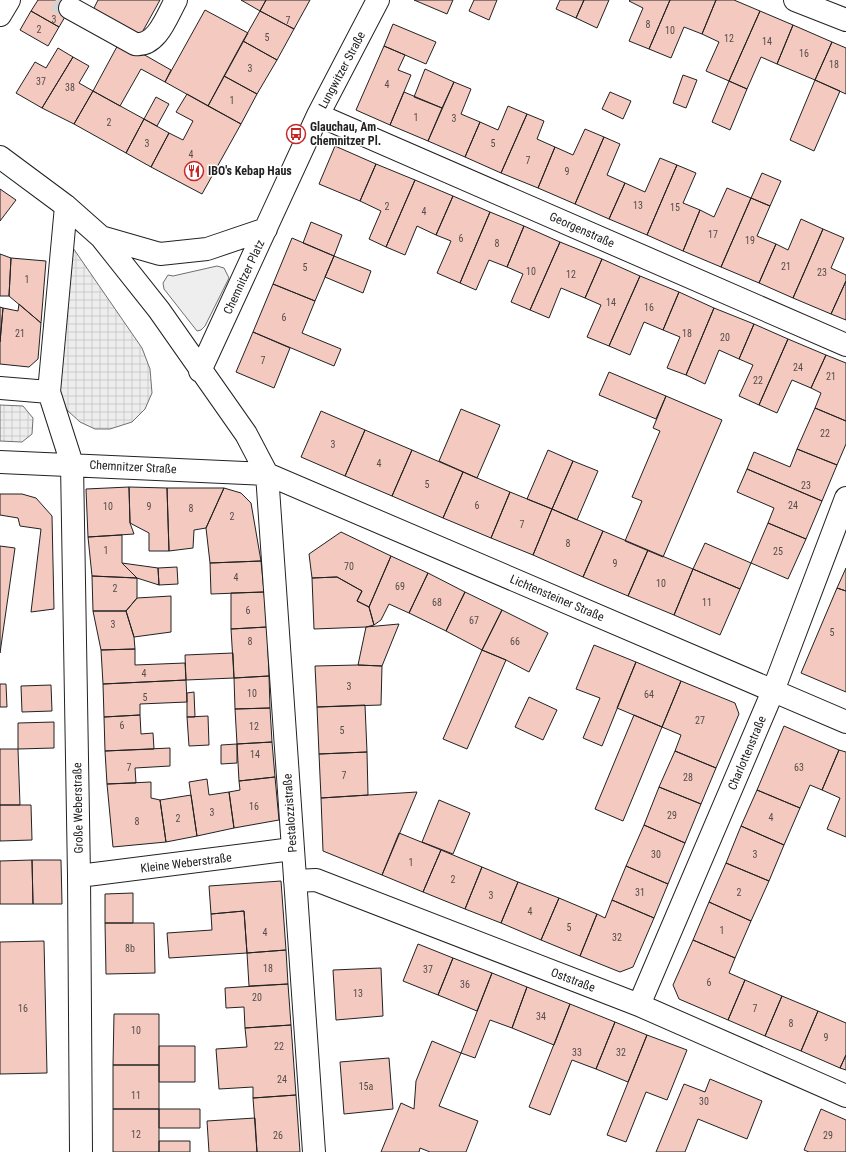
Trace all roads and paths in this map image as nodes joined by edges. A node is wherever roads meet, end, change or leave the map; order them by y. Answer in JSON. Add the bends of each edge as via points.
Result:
{"nodes":[{"id":1,"x":9,"y":0,"type":"edge"},
{"id":2,"x":176,"y":0,"type":"edge"},
{"id":3,"x":378,"y":0,"type":"edge"},
{"id":4,"x":795,"y":0,"type":"edge"},
{"id":5,"x":70,"y":8,"type":"tunnel mouth"},
{"id":6,"x":0,"y":15,"type":"edge"},
{"id":7,"x":846,"y":20,"type":"edge"},
{"id":8,"x":318,"y":115,"type":"junction"},
{"id":9,"x":0,"y":157,"type":"edge"},
{"id":10,"x":66,"y":206,"type":"junction"},
{"id":11,"x":266,"y":229,"type":"junction"},
{"id":12,"x":101,"y":236,"type":"junction"},
{"id":13,"x":846,"y":345,"type":"edge"},
{"id":14,"x":200,"y":370,"type":"junction"},
{"id":15,"x":0,"y":388,"type":"edge"},
{"id":16,"x":48,"y":392,"type":"junction"},
{"id":17,"x":0,"y":462,"type":"edge"},
{"id":18,"x":72,"y":464,"type":"junction"},
{"id":19,"x":267,"y":474,"type":"junction"},
{"id":20,"x":846,"y":498,"type":"edge"},
{"id":21,"x":773,"y":691,"type":"junction"},
{"id":22,"x":846,"y":722,"type":"edge"},
{"id":23,"x":292,"y":849,"type":"junction"},
{"id":24,"x":79,"y":876,"type":"junction"},
{"id":25,"x":295,"y":881,"type":"junction"},
{"id":26,"x":639,"y":1005,"type":"junction"},
{"id":27,"x":846,"y":1096,"type":"edge"},
{"id":28,"x":81,"y":1152,"type":"edge"},
{"id":29,"x":314,"y":1152,"type":"edge"}],
"edges":[{"from":1,"to":6,"type":"street"},
{"from":2,"to":5,"type":"street","via":[[158,32],[143,45],[135,44]]},
{"from":3,"to":8,"type":"street","name":"Lungwitzer Straße"},
{"from":4,"to":7,"type":"street"},
{"from":8,"to":11,"type":"street","name":"Lungwitzer Straße"},
{"from":8,"to":13,"type":"street","name":"Georgenstraße"},
{"from":9,"to":10,"type":"street","name":"Chemnitzer Platz"},
{"from":10,"to":12,"type":"street","name":"Chemnitzer Platz"},
{"from":10,"to":16,"type":"street"},
{"from":11,"to":12,"type":"street","name":"Chemnitzer Platz","via":[[207,249],[160,254]]},
{"from":11,"to":14,"type":"street","name":"Chemnitzer Platz"},
{"from":12,"to":14,"type":"street","name":"Chemnitzer Platz","via":[[159,310]]},
{"from":14,"to":19,"type":"street","name":"Chemnitzer Platz","via":[[246,434]]},
{"from":15,"to":16,"type":"street"},
{"from":16,"to":18,"type":"street"},
{"from":17,"to":18,"type":"street","name":"Chemnitzer Straße"},
{"from":18,"to":19,"type":"street","name":"Chemnitzer Straße"},
{"from":18,"to":24,"type":"street","name":"Große Weberstraße"},
{"from":19,"to":21,"type":"street","name":"Lichtensteiner Straße"},
{"from":19,"to":23,"type":"street","name":"Pestalozzistraße"},
{"from":20,"to":21,"type":"street","name":"Charlottenstraße"},
{"from":21,"to":22,"type":"street","name":"Lichtensteiner Straße"},
{"from":21,"to":26,"type":"street","name":"Charlottenstraße"},
{"from":23,"to":24,"type":"street","name":"Kleine Weberstraße"},
{"from":23,"to":25,"type":"street","name":"Pestalozzistraße"},
{"from":24,"to":28,"type":"street","name":"Große Weberstraße"},
{"from":25,"to":26,"type":"street","name":"Oststraße","via":[[316,880]]},
{"from":25,"to":29,"type":"street","name":"Pestalozzistraße"},
{"from":26,"to":27,"type":"street","name":"Oststraße"}]}
